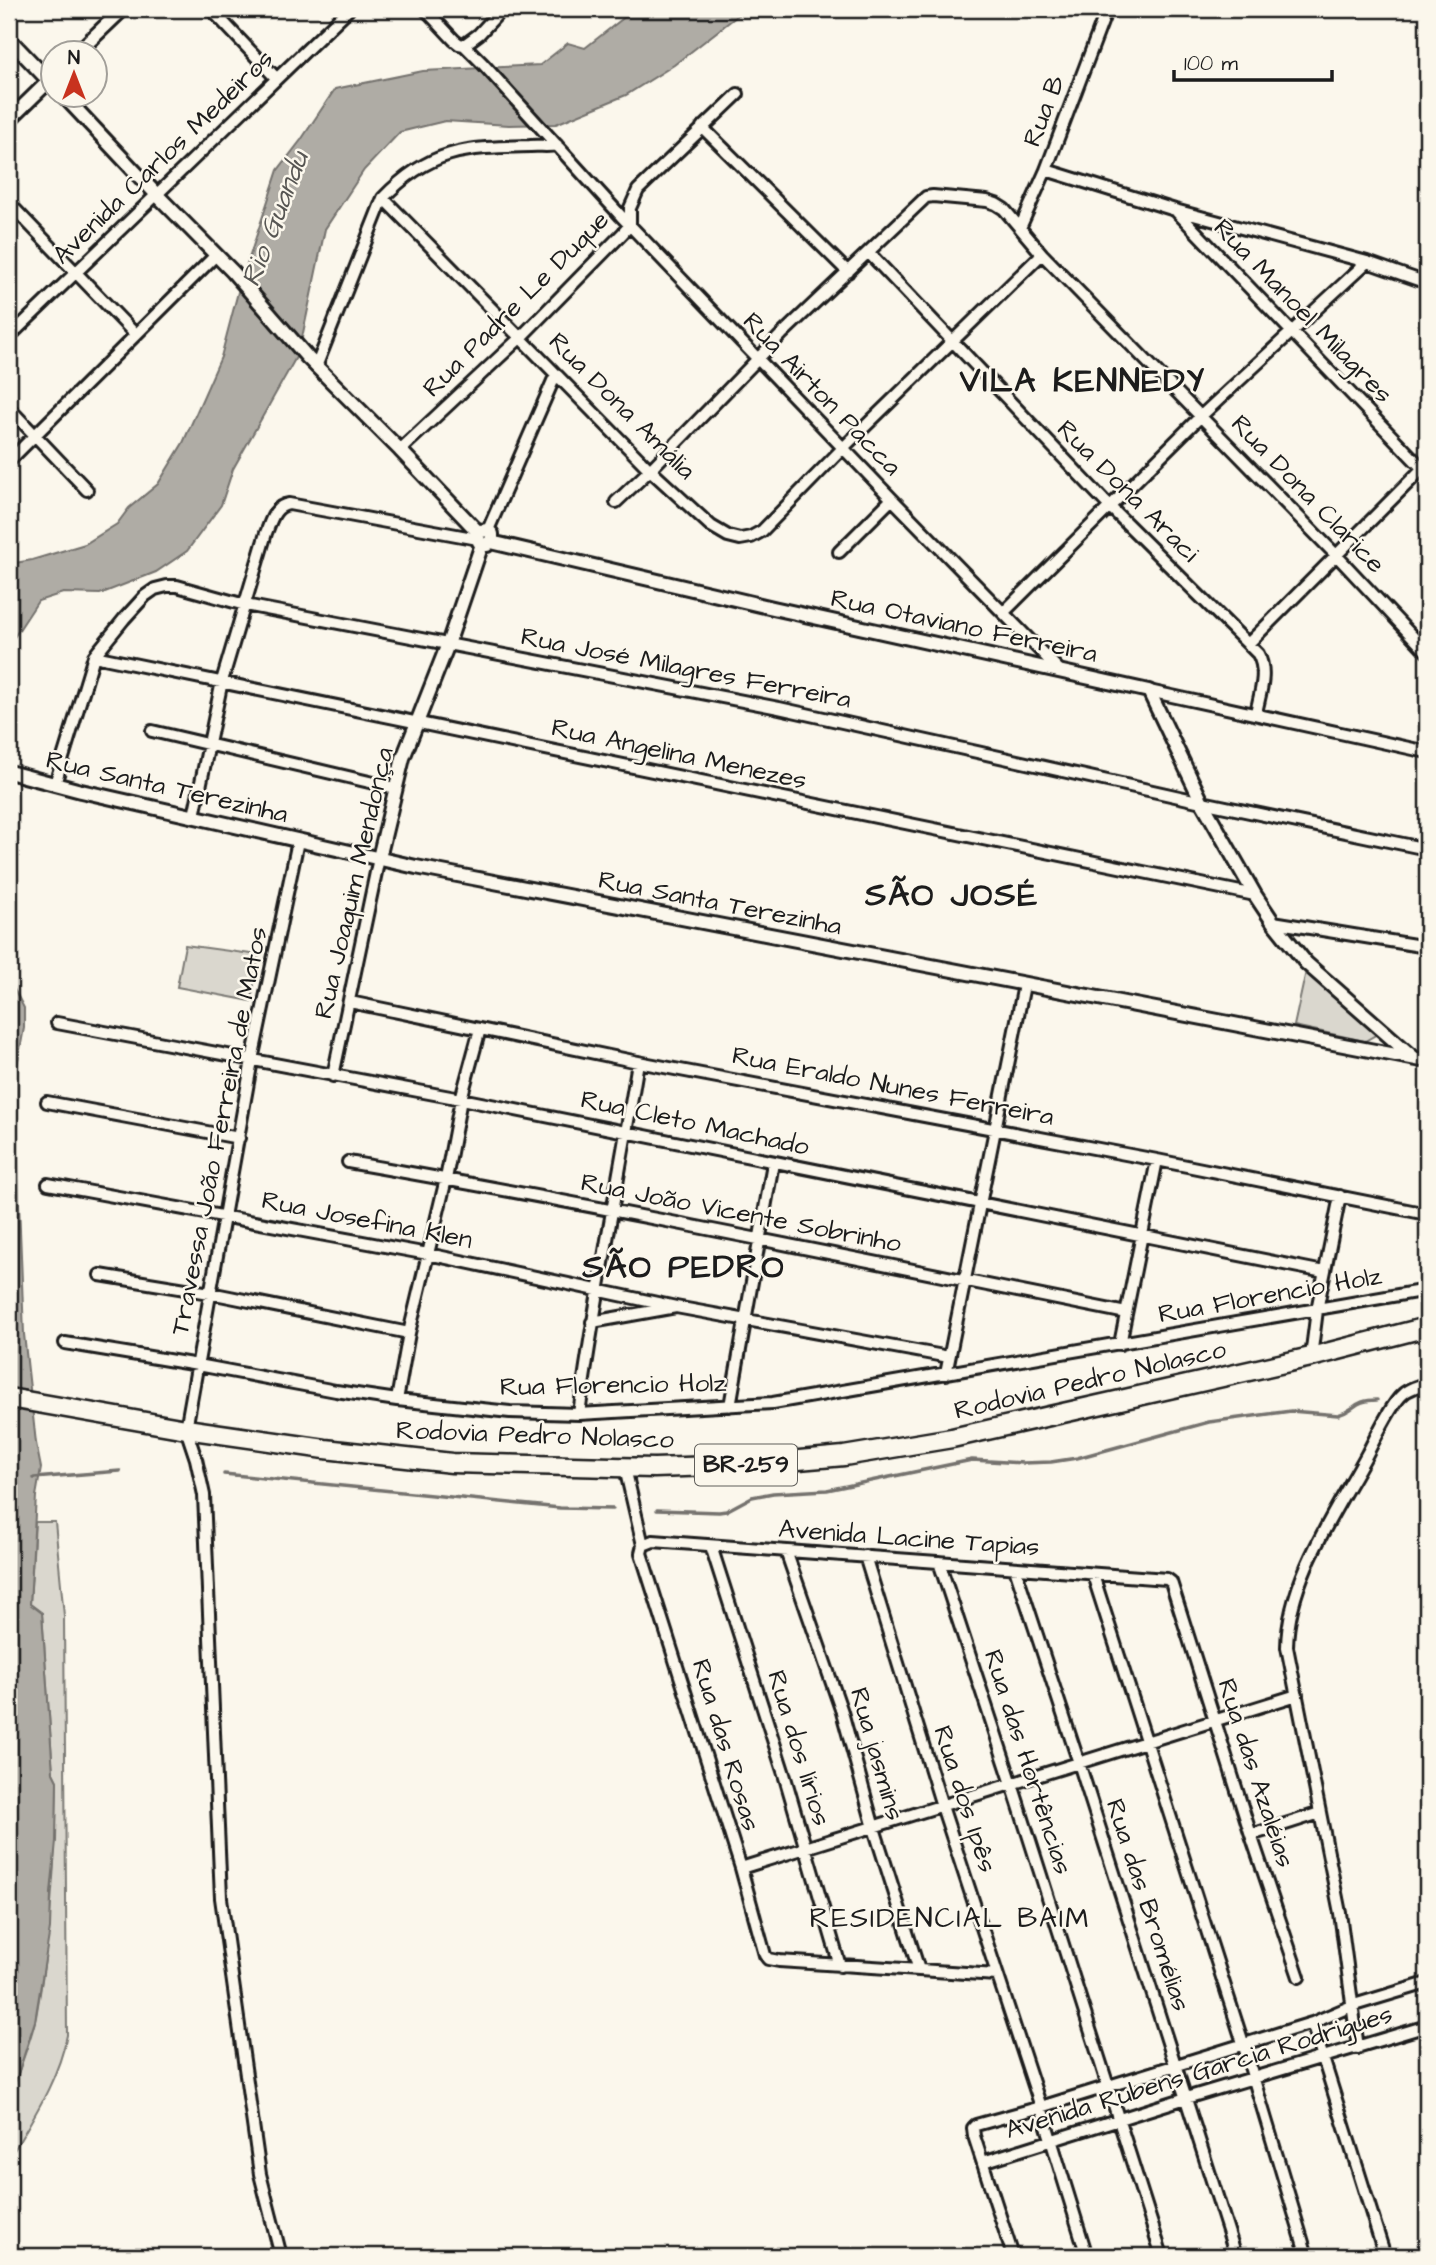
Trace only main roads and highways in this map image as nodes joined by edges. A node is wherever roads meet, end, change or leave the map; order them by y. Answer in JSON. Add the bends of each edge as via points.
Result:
{"nodes":[{"id":1,"x":1427,"y":1327,"type":"edge"},
{"id":2,"x":9,"y":1398,"type":"edge"}],
"edges":[{"from":1,"to":2,"type":"highway","name":"Rodovia Pedro Nolasco","number":"BR-259","via":[[952,1438],[743,1465],[625,1468],[452,1463],[186,1429]]}]}
